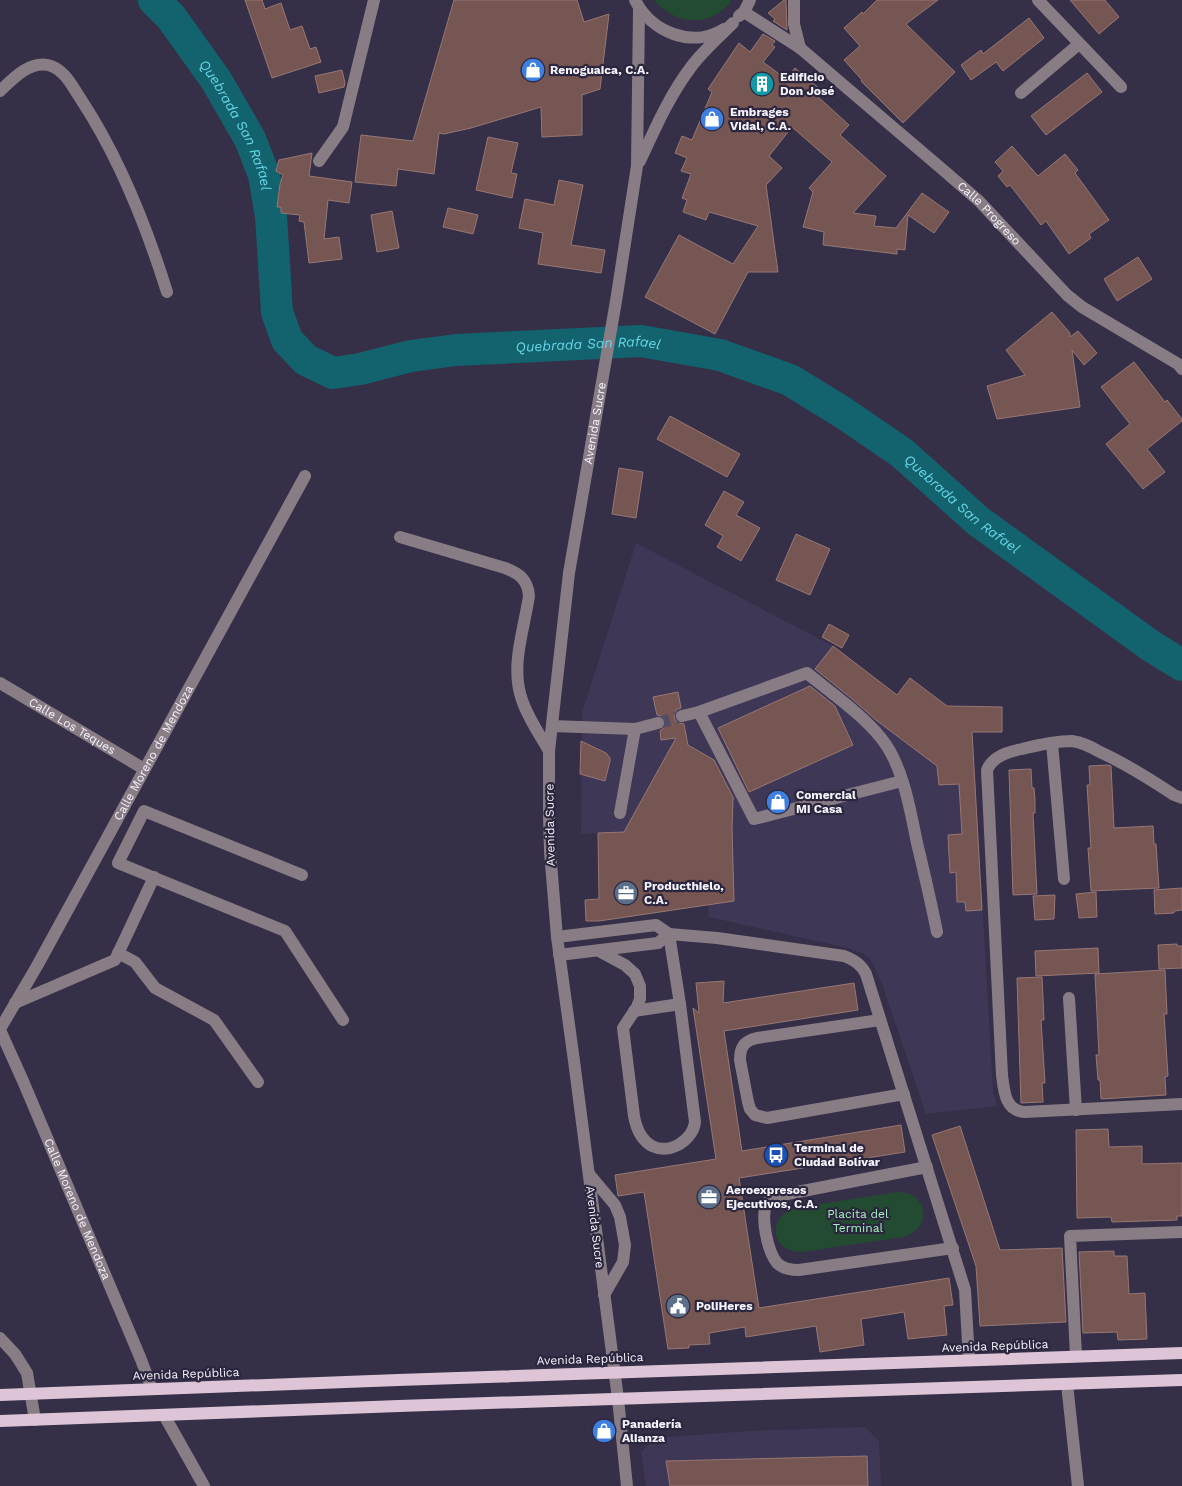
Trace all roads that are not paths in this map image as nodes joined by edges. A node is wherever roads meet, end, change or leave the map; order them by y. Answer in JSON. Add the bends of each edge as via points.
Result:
{"nodes":[{"id":1,"x":374,"y":0,"type":"edge"},
{"id":2,"x":750,"y":0,"type":"edge"},
{"id":3,"x":794,"y":0,"type":"edge"},
{"id":4,"x":1038,"y":0,"type":"edge"},
{"id":5,"x":637,"y":4,"type":"edge"},
{"id":6,"x":744,"y":12,"type":"junction"},
{"id":7,"x":733,"y":23,"type":"junction"},
{"id":8,"x":1080,"y":44,"type":"junction"},
{"id":9,"x":800,"y":48,"type":"junction"},
{"id":10,"x":1121,"y":87,"type":"dead end"},
{"id":11,"x":0,"y":91,"type":"edge"},
{"id":12,"x":1021,"y":93,"type":"dead end"},
{"id":13,"x":319,"y":161,"type":"dead end"},
{"id":14,"x":638,"y":166,"type":"junction"},
{"id":15,"x":167,"y":292,"type":"dead end"},
{"id":16,"x":1181,"y":365,"type":"edge"},
{"id":17,"x":305,"y":476,"type":"dead end"},
{"id":18,"x":400,"y":536,"type":"dead end"},
{"id":19,"x":0,"y":683,"type":"edge"},
{"id":20,"x":699,"y":712,"type":"junction"},
{"id":21,"x":682,"y":716,"type":"tunnel mouth"},
{"id":22,"x":658,"y":723,"type":"tunnel mouth"},
{"id":23,"x":552,"y":726,"type":"junction"},
{"id":24,"x":635,"y":729,"type":"junction"},
{"id":25,"x":1052,"y":743,"type":"junction"},
{"id":26,"x":549,"y":751,"type":"junction"},
{"id":27,"x":144,"y":769,"type":"junction"},
{"id":28,"x":902,"y":782,"type":"junction"},
{"id":29,"x":1182,"y":798,"type":"edge"},
{"id":30,"x":620,"y":813,"type":"dead end"},
{"id":31,"x":302,"y":875,"type":"dead end"},
{"id":32,"x":154,"y":877,"type":"junction"},
{"id":33,"x":1064,"y":879,"type":"dead end"},
{"id":34,"x":937,"y":932,"type":"dead end"},
{"id":35,"x":669,"y":934,"type":"junction"},
{"id":36,"x":557,"y":938,"type":"junction"},
{"id":37,"x":599,"y":951,"type":"junction"},
{"id":38,"x":118,"y":952,"type":"junction"},
{"id":39,"x":559,"y":955,"type":"junction"},
{"id":40,"x":1069,"y":998,"type":"dead end"},
{"id":41,"x":15,"y":1003,"type":"junction"},
{"id":42,"x":680,"y":1004,"type":"junction"},
{"id":43,"x":634,"y":1011,"type":"junction"},
{"id":44,"x":343,"y":1020,"type":"dead end"},
{"id":45,"x":880,"y":1020,"type":"junction"},
{"id":46,"x":0,"y":1030,"type":"edge"},
{"id":47,"x":258,"y":1082,"type":"dead end"},
{"id":48,"x":904,"y":1094,"type":"junction"},
{"id":49,"x":1182,"y":1104,"type":"edge"},
{"id":50,"x":1076,"y":1110,"type":"junction"},
{"id":51,"x":927,"y":1167,"type":"junction"},
{"id":52,"x":588,"y":1174,"type":"junction"},
{"id":53,"x":1182,"y":1232,"type":"edge"},
{"id":54,"x":953,"y":1248,"type":"junction"},
{"id":55,"x":604,"y":1295,"type":"junction"},
{"id":56,"x":0,"y":1338,"type":"edge"},
{"id":57,"x":1182,"y":1353,"type":"edge"},
{"id":58,"x":1076,"y":1356,"type":"junction"},
{"id":59,"x":969,"y":1360,"type":"junction"},
{"id":60,"x":614,"y":1372,"type":"junction"},
{"id":61,"x":1182,"y":1380,"type":"edge"},
{"id":62,"x":1067,"y":1384,"type":"junction"},
{"id":63,"x":152,"y":1389,"type":"junction"},
{"id":64,"x":31,"y":1394,"type":"junction"},
{"id":65,"x":0,"y":1395,"type":"edge"},
{"id":66,"x":618,"y":1399,"type":"junction"},
{"id":67,"x":164,"y":1415,"type":"junction"},
{"id":68,"x":35,"y":1420,"type":"junction"},
{"id":69,"x":0,"y":1422,"type":"edge"},
{"id":70,"x":204,"y":1486,"type":"edge"},
{"id":71,"x":627,"y":1486,"type":"edge"},
{"id":72,"x":1078,"y":1486,"type":"edge"}],
"edges":[{"from":1,"to":13,"type":"street","via":[[343,127]]},
{"from":2,"to":6,"type":"street","name":"Avenida Sucre"},
{"from":3,"to":9,"type":"street","via":[[794,24]]},
{"from":4,"to":8,"type":"street"},
{"from":5,"to":7,"type":"street","via":[[649,20],[662,29],[690,38],[713,34]]},
{"from":5,"to":14,"type":"street","name":"Avenida Sucre"},
{"from":6,"to":7,"type":"street","name":"Avenida Sucre"},
{"from":6,"to":9,"type":"street","name":"Calle Progreso"},
{"from":7,"to":14,"type":"street","name":"Avenida Sucre","via":[[683,78]]},
{"from":8,"to":10,"type":"street"},
{"from":8,"to":12,"type":"street"},
{"from":9,"to":16,"type":"street","name":"Calle Progreso","via":[[979,201],[1067,295]]},
{"from":11,"to":15,"type":"street","via":[[16,76],[36,65],[47,65],[63,73],[112,152],[145,226]]},
{"from":14,"to":23,"type":"street","name":"Avenida Sucre","via":[[569,572]]},
{"from":17,"to":27,"type":"street","name":"Calle Moreno de Mendoza"},
{"from":18,"to":26,"type":"street","via":[[505,568],[524,580],[529,596],[517,669],[519,691],[525,710]]},
{"from":19,"to":27,"type":"street","name":"Calle Los Teques"},
{"from":20,"to":21,"type":"street"},
{"from":20,"to":28,"type":"street","via":[[807,673],[881,738],[892,755]]},
{"from":20,"to":28,"type":"street","via":[[754,819]]},
{"from":22,"to":24,"type":"street"},
{"from":23,"to":24,"type":"street"},
{"from":23,"to":26,"type":"street","name":"Avenida Sucre"},
{"from":24,"to":30,"type":"street"},
{"from":25,"to":29,"type":"street","via":[[1073,741],[1084,744]]},
{"from":25,"to":33,"type":"street"},
{"from":25,"to":50,"type":"street","via":[[1000,756],[993,760],[988,770],[1002,1074],[1005,1095],[1018,1111]]},
{"from":26,"to":36,"type":"street","name":"Avenida Sucre","via":[[550,851]]},
{"from":27,"to":41,"type":"street","name":"Calle Moreno de Mendoza"},
{"from":28,"to":34,"type":"street"},
{"from":31,"to":32,"type":"street","via":[[144,811],[118,862]]},
{"from":32,"to":38,"type":"street"},
{"from":32,"to":44,"type":"street","via":[[285,931]]},
{"from":35,"to":36,"type":"street","via":[[656,925]]},
{"from":35,"to":37,"type":"street","via":[[658,943]]},
{"from":35,"to":42,"type":"street"},
{"from":35,"to":45,"type":"street","via":[[717,938],[852,959],[866,974]]},
{"from":36,"to":39,"type":"street","name":"Avenida Sucre"},
{"from":37,"to":39,"type":"street"},
{"from":37,"to":43,"type":"street","via":[[635,974],[641,992]]},
{"from":38,"to":41,"type":"street","via":[[115,960]]},
{"from":38,"to":47,"type":"street","via":[[135,962],[156,988],[214,1020]]},
{"from":39,"to":52,"type":"street","name":"Avenida Sucre"},
{"from":40,"to":50,"type":"street"},
{"from":41,"to":46,"type":"street","name":"Calle Moreno de Mendoza"},
{"from":42,"to":43,"type":"street"},
{"from":42,"to":43,"type":"street","via":[[695,1122],[687,1140],[672,1148],[652,1146],[642,1137],[635,1122],[624,1028]]},
{"from":45,"to":48,"type":"street"},
{"from":45,"to":48,"type":"street","via":[[757,1038],[744,1043],[740,1060],[750,1109],[755,1115],[767,1118]]},
{"from":46,"to":63,"type":"street","name":"Calle Moreno de Mendoza"},
{"from":48,"to":51,"type":"street"},
{"from":49,"to":50,"type":"street"},
{"from":51,"to":54,"type":"street"},
{"from":51,"to":54,"type":"street","via":[[772,1198],[765,1210],[767,1241],[774,1258],[791,1270]]},
{"from":52,"to":55,"type":"street","name":"Avenida Sucre"},
{"from":52,"to":55,"type":"street","via":[[615,1205],[625,1245],[623,1262]]},
{"from":53,"to":58,"type":"street","via":[[1070,1236]]},
{"from":54,"to":59,"type":"street","via":[[965,1290]]},
{"from":55,"to":60,"type":"street","name":"Avenida Sucre"},
{"from":56,"to":64,"type":"street","via":[[24,1367]]},
{"from":57,"to":58,"type":"main road","name":"Avenida República"},
{"from":58,"to":59,"type":"main road","name":"Avenida República"},
{"from":59,"to":60,"type":"main road","name":"Avenida República"},
{"from":60,"to":63,"type":"main road","name":"Avenida República"},
{"from":60,"to":66,"type":"street","name":"Avenida Sucre"},
{"from":61,"to":62,"type":"main road"},
{"from":62,"to":66,"type":"main road"},
{"from":62,"to":72,"type":"street"},
{"from":63,"to":64,"type":"main road","name":"Avenida República"},
{"from":64,"to":65,"type":"main road","name":"Avenida República"},
{"from":64,"to":68,"type":"street"},
{"from":66,"to":67,"type":"main road"},
{"from":66,"to":71,"type":"street","name":"Avenida Sucre"},
{"from":67,"to":68,"type":"main road"},
{"from":67,"to":70,"type":"street"},
{"from":68,"to":69,"type":"main road"}]}
